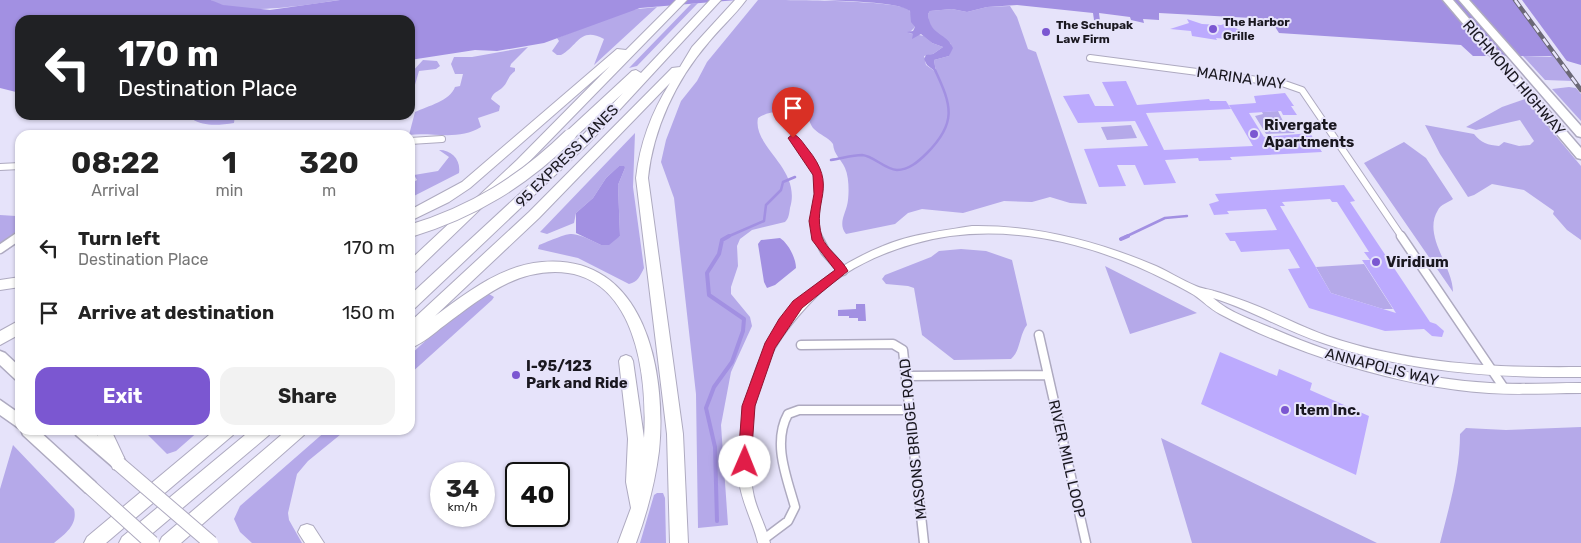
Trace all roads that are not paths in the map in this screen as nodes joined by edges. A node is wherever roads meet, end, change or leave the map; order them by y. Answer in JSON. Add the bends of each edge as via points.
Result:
{"nodes":[{"id":1,"x":682,"y":0,"type":"edge"},
{"id":2,"x":716,"y":0,"type":"edge"},
{"id":3,"x":741,"y":0,"type":"edge"},
{"id":4,"x":1448,"y":0,"type":"edge"},
{"id":5,"x":1464,"y":0,"type":"edge"},
{"id":6,"x":691,"y":26,"type":"junction"},
{"id":7,"x":649,"y":33,"type":"junction"},
{"id":8,"x":701,"y":44,"type":"junction"},
{"id":9,"x":1090,"y":58,"type":"dead end"},
{"id":10,"x":1581,"y":133,"type":"edge"},
{"id":11,"x":793,"y":138,"type":"dead end"},
{"id":12,"x":442,"y":139,"type":"dead end"},
{"id":13,"x":415,"y":141,"type":"edge"},
{"id":14,"x":1581,"y":155,"type":"edge"},
{"id":15,"x":15,"y":166,"type":"edge"},
{"id":16,"x":0,"y":167,"type":"edge"},
{"id":17,"x":415,"y":214,"type":"edge"},
{"id":18,"x":415,"y":229,"type":"edge"},
{"id":19,"x":15,"y":238,"type":"edge"},
{"id":20,"x":0,"y":249,"type":"edge"},
{"id":21,"x":415,"y":263,"type":"edge"},
{"id":22,"x":843,"y":271,"type":"junction"},
{"id":23,"x":15,"y":283,"type":"edge"},
{"id":24,"x":0,"y":285,"type":"edge"},
{"id":25,"x":1197,"y":291,"type":"junction"},
{"id":26,"x":415,"y":299,"type":"edge"},
{"id":27,"x":415,"y":326,"type":"edge"},
{"id":28,"x":11,"y":330,"type":"edge"},
{"id":29,"x":1039,"y":335,"type":"dead end"},
{"id":30,"x":415,"y":338,"type":"edge"},
{"id":31,"x":0,"y":339,"type":"edge"},
{"id":32,"x":801,"y":345,"type":"dead end"},
{"id":33,"x":0,"y":357,"type":"edge"},
{"id":34,"x":626,"y":361,"type":"dead end"},
{"id":35,"x":15,"y":370,"type":"edge"},
{"id":36,"x":1581,"y":372,"type":"edge"},
{"id":37,"x":1494,"y":373,"type":"junction"},
{"id":38,"x":1048,"y":375,"type":"junction"},
{"id":39,"x":906,"y":376,"type":"junction"},
{"id":40,"x":1504,"y":388,"type":"junction"},
{"id":41,"x":1581,"y":388,"type":"edge"},
{"id":42,"x":0,"y":406,"type":"edge"},
{"id":43,"x":910,"y":410,"type":"junction"},
{"id":44,"x":15,"y":419,"type":"edge"},
{"id":45,"x":33,"y":435,"type":"edge"},
{"id":46,"x":87,"y":435,"type":"edge"},
{"id":47,"x":106,"y":435,"type":"edge"},
{"id":48,"x":208,"y":435,"type":"edge"},
{"id":49,"x":221,"y":435,"type":"edge"},
{"id":50,"x":258,"y":435,"type":"edge"},
{"id":51,"x":292,"y":435,"type":"edge"},
{"id":52,"x":120,"y":464,"type":"junction"},
{"id":53,"x":638,"y":511,"type":"junction"},
{"id":54,"x":630,"y":538,"type":"edge"},
{"id":55,"x":679,"y":538,"type":"edge"},
{"id":56,"x":765,"y":542,"type":"edge"},
{"id":57,"x":88,"y":543,"type":"edge"},
{"id":58,"x":93,"y":543,"type":"edge"},
{"id":59,"x":128,"y":543,"type":"edge"},
{"id":60,"x":152,"y":543,"type":"edge"},
{"id":61,"x":168,"y":543,"type":"edge"},
{"id":62,"x":211,"y":543,"type":"edge"},
{"id":63,"x":924,"y":543,"type":"edge"},
{"id":64,"x":1086,"y":543,"type":"edge"}],
"edges":[{"from":1,"to":7,"type":"highway"},
{"from":2,"to":6,"type":"highway","name":"95 EXPRESS LANES"},
{"from":3,"to":8,"type":"highway"},
{"from":4,"to":14,"type":"main road","name":"RICHMOND HIGHWAY"},
{"from":5,"to":10,"type":"main road","name":"RICHMOND HIGHWAY"},
{"from":6,"to":18,"type":"highway","bridge":true,"via":[[536,169],[503,192],[456,216]]},
{"from":6,"to":26,"type":"highway","name":"95 EXPRESS LANES","via":[[563,162]]},
{"from":7,"to":17,"type":"highway","via":[[606,63],[466,185]]},
{"from":7,"to":21,"type":"highway","via":[[510,174]]},
{"from":8,"to":27,"type":"highway","via":[[534,215]]},
{"from":8,"to":55,"type":"highway","via":[[656,117],[648,138],[642,178],[675,434]]},
{"from":9,"to":37,"type":"street","name":"MARINA WAY","via":[[1282,83],[1302,90]]},
{"from":11,"to":22,"type":"street","via":[[818,175],[819,194],[814,221],[818,240]]},
{"from":12,"to":13,"type":"street"},
{"from":15,"to":16,"type":"street"},
{"from":19,"to":20,"type":"street"},
{"from":22,"to":25,"type":"street","name":"ANNAPOLIS WAY","via":[[880,252],[926,237],[973,230],[1003,230],[1049,236],[1102,250]]},
{"from":22,"to":56,"type":"street","name":"ANNAPOLIS WAY","via":[[811,292],[790,313],[769,346],[753,389],[745,438],[745,482]]},
{"from":23,"to":24,"type":"highway"},
{"from":25,"to":37,"type":"street","name":"ANNAPOLIS WAY","via":[[1222,296],[1303,332],[1358,350],[1421,364]]},
{"from":25,"to":40,"type":"street","name":"ANNAPOLIS WAY","via":[[1218,308],[1328,355],[1425,380]]},
{"from":28,"to":31,"type":"highway"},
{"from":29,"to":38,"type":"street","name":"RIVER MILL LOOP"},
{"from":30,"to":53,"type":"highway","via":[[466,299],[521,272],[571,267],[604,280],[615,289],[630,312],[640,337],[650,384],[652,437]]},
{"from":32,"to":39,"type":"street","name":"MASONS BRIDGE ROAD","via":[[898,345],[904,352]]},
{"from":33,"to":35,"type":"main road"},
{"from":34,"to":53,"type":"highway","via":[[636,439],[634,482]]},
{"from":36,"to":37,"type":"street","name":"ANNAPOLIS WAY"},
{"from":37,"to":40,"type":"street","name":"MARINA WAY"},
{"from":38,"to":39,"type":"street"},
{"from":38,"to":64,"type":"street","name":"RIVER MILL LOOP"},
{"from":39,"to":43,"type":"street","name":"MASONS BRIDGE ROAD"},
{"from":40,"to":41,"type":"street","name":"ANNAPOLIS WAY"},
{"from":42,"to":44,"type":"main road"},
{"from":43,"to":56,"type":"street","via":[[799,410],[788,414],[783,423],[782,463],[795,507],[788,521]]},
{"from":43,"to":63,"type":"street","name":"MASONS BRIDGE ROAD"},
{"from":45,"to":60,"type":"main road","bridge":true},
{"from":46,"to":52,"type":"main road"},
{"from":47,"to":52,"type":"highway"},
{"from":48,"to":57,"type":"highway"},
{"from":49,"to":58,"type":"highway"},
{"from":50,"to":59,"type":"highway"},
{"from":51,"to":61,"type":"highway"},
{"from":52,"to":62,"type":"main road","bridge":true},
{"from":53,"to":54,"type":"highway"}]}
